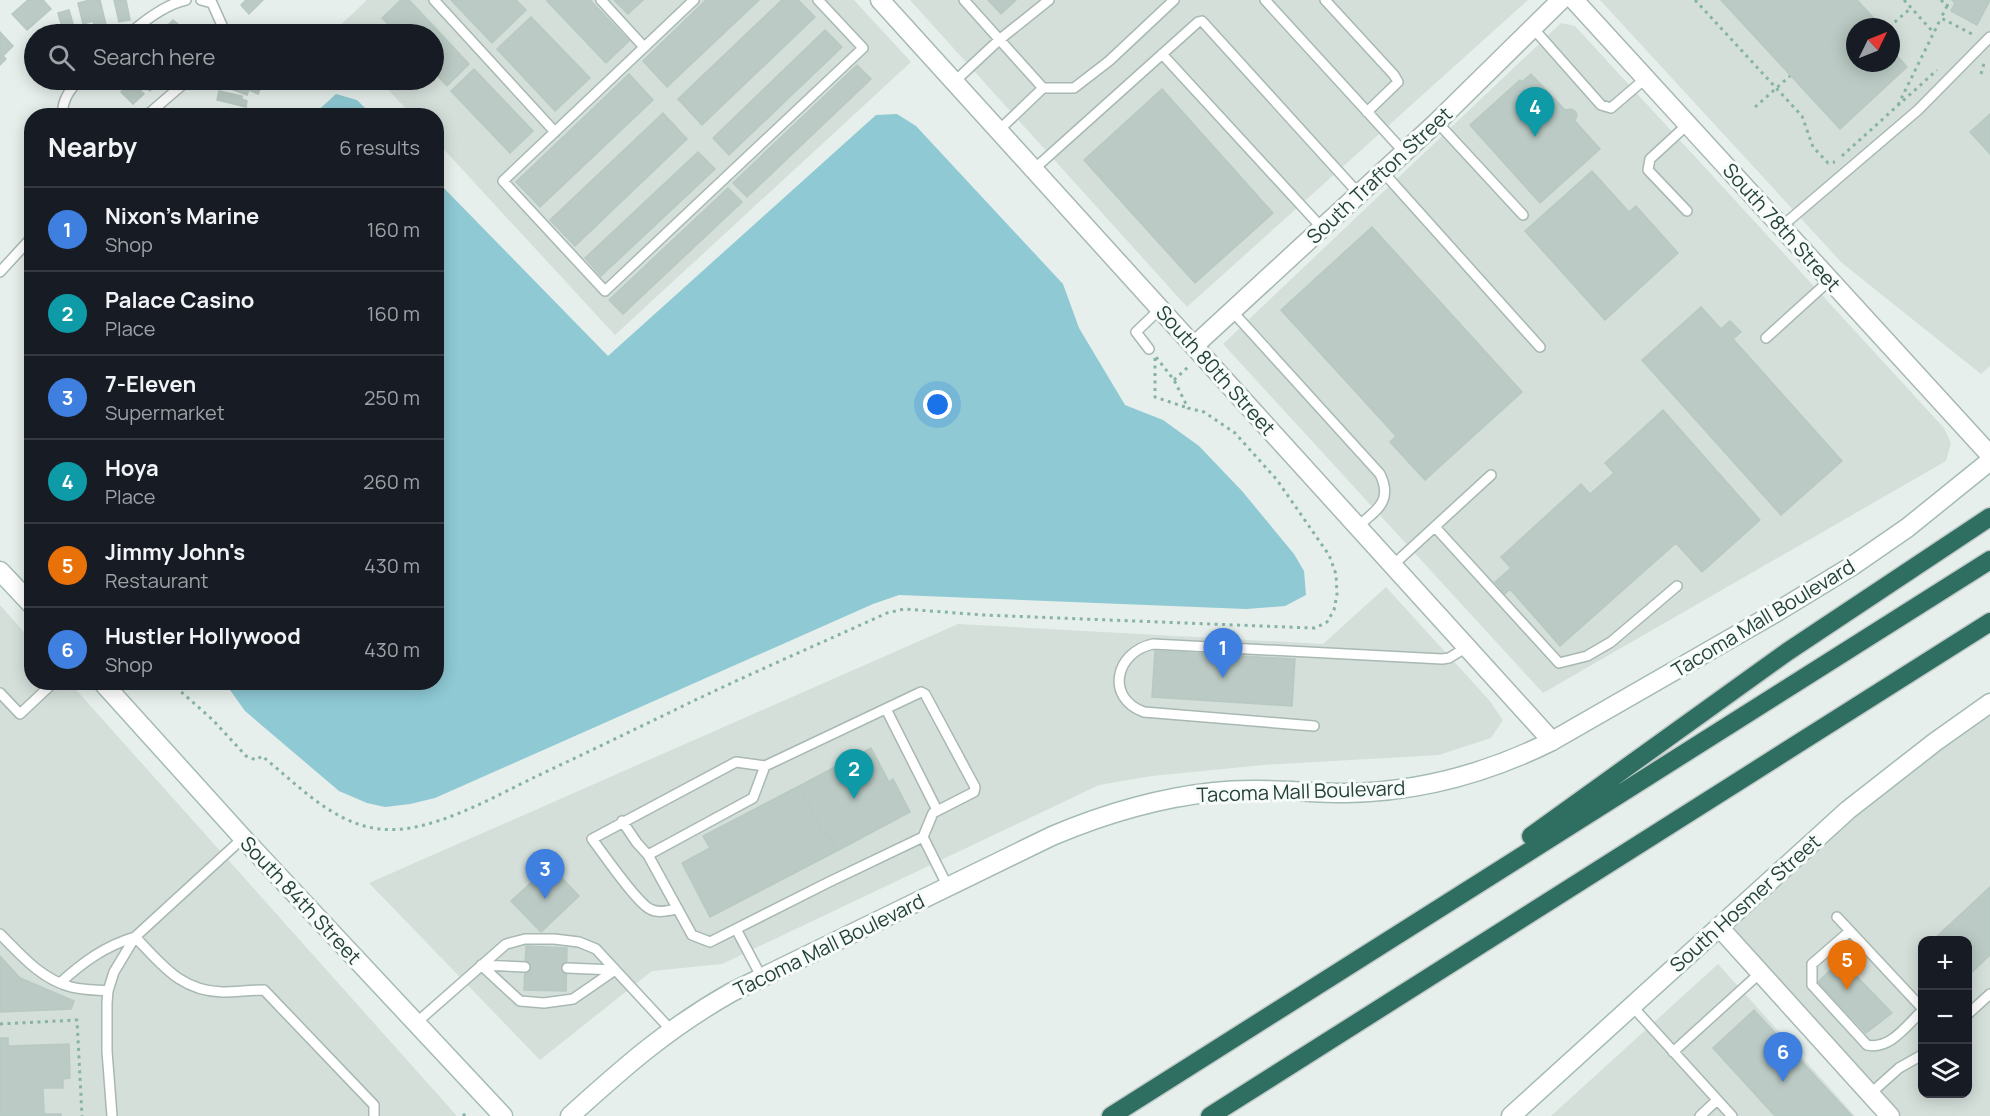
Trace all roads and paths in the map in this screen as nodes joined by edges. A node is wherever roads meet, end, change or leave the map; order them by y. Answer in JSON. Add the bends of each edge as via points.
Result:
{"nodes":[{"id":1,"x":186,"y":0,"type":"edge"},
{"id":2,"x":201,"y":0,"type":"edge"},
{"id":3,"x":434,"y":0,"type":"edge"},
{"id":4,"x":601,"y":0,"type":"edge"},
{"id":5,"x":694,"y":0,"type":"edge"},
{"id":6,"x":818,"y":0,"type":"edge"},
{"id":7,"x":880,"y":0,"type":"edge"},
{"id":8,"x":964,"y":0,"type":"edge"},
{"id":9,"x":1049,"y":0,"type":"edge"},
{"id":10,"x":1174,"y":0,"type":"edge"},
{"id":11,"x":1265,"y":0,"type":"edge"},
{"id":12,"x":1325,"y":0,"type":"edge"},
{"id":13,"x":1561,"y":0,"type":"edge"},
{"id":14,"x":1574,"y":0,"type":"edge"},
{"id":15,"x":1695,"y":0,"type":"edge"},
{"id":16,"x":1904,"y":0,"type":"edge"},
{"id":17,"x":1941,"y":0,"type":"edge"},
{"id":18,"x":1950,"y":0,"type":"edge"},
{"id":19,"x":1947,"y":6,"type":"junction"},
{"id":20,"x":1911,"y":8,"type":"junction"},
{"id":21,"x":1899,"y":18,"type":"edge"},
{"id":22,"x":1941,"y":18,"type":"junction"},
{"id":23,"x":143,"y":24,"type":"edge"},
{"id":24,"x":221,"y":24,"type":"edge"},
{"id":25,"x":1532,"y":27,"type":"junction"},
{"id":26,"x":1934,"y":33,"type":"junction"},
{"id":27,"x":1975,"y":36,"type":"dead end"},
{"id":28,"x":1990,"y":37,"type":"edge"},
{"id":29,"x":999,"y":40,"type":"junction"},
{"id":30,"x":644,"y":47,"type":"junction"},
{"id":31,"x":1162,"y":54,"type":"junction"},
{"id":32,"x":1984,"y":61,"type":"dead end"},
{"id":33,"x":1940,"y":67,"type":"dead end"},
{"id":34,"x":1981,"y":74,"type":"dead end"},
{"id":35,"x":1790,"y":76,"type":"dead end"},
{"id":36,"x":1646,"y":78,"type":"junction"},
{"id":37,"x":954,"y":82,"type":"junction"},
{"id":38,"x":1043,"y":88,"type":"junction"},
{"id":39,"x":1776,"y":88,"type":"junction"},
{"id":40,"x":71,"y":90,"type":"edge"},
{"id":41,"x":176,"y":90,"type":"edge"},
{"id":42,"x":1755,"y":107,"type":"dead end"},
{"id":43,"x":1897,"y":107,"type":"junction"},
{"id":44,"x":62,"y":108,"type":"edge"},
{"id":45,"x":155,"y":108,"type":"edge"},
{"id":46,"x":1367,"y":112,"type":"junction"},
{"id":47,"x":1437,"y":122,"type":"junction"},
{"id":48,"x":1688,"y":124,"type":"junction"},
{"id":49,"x":998,"y":131,"type":"junction"},
{"id":50,"x":555,"y":132,"type":"junction"},
{"id":51,"x":1404,"y":153,"type":"junction"},
{"id":52,"x":1033,"y":170,"type":"junction"},
{"id":53,"x":1383,"y":172,"type":"junction"},
{"id":54,"x":1359,"y":194,"type":"junction"},
{"id":55,"x":1687,"y":211,"type":"dead end"},
{"id":56,"x":1523,"y":215,"type":"dead end"},
{"id":57,"x":1781,"y":227,"type":"junction"},
{"id":58,"x":1322,"y":228,"type":"junction"},
{"id":59,"x":24,"y":246,"type":"edge"},
{"id":60,"x":0,"y":272,"type":"edge"},
{"id":61,"x":1830,"y":280,"type":"junction"},
{"id":62,"x":1160,"y":309,"type":"junction"},
{"id":63,"x":1232,"y":311,"type":"junction"},
{"id":64,"x":1766,"y":338,"type":"dead end"},
{"id":65,"x":1540,"y":347,"type":"dead end"},
{"id":66,"x":1149,"y":349,"type":"dead end"},
{"id":67,"x":1193,"y":355,"type":"junction"},
{"id":68,"x":1174,"y":380,"type":"junction"},
{"id":69,"x":1188,"y":408,"type":"junction"},
{"id":70,"x":1990,"y":455,"type":"edge"},
{"id":71,"x":1990,"y":461,"type":"edge"},
{"id":72,"x":1491,"y":475,"type":"dead end"},
{"id":73,"x":1990,"y":517,"type":"edge"},
{"id":74,"x":1358,"y":526,"type":"junction"},
{"id":75,"x":1435,"y":527,"type":"junction"},
{"id":76,"x":1990,"y":560,"type":"edge"},
{"id":77,"x":1393,"y":565,"type":"junction"},
{"id":78,"x":0,"y":571,"type":"edge"},
{"id":79,"x":1677,"y":586,"type":"dead end"},
{"id":80,"x":24,"y":596,"type":"edge"},
{"id":81,"x":1990,"y":622,"type":"edge"},
{"id":82,"x":1467,"y":647,"type":"junction"},
{"id":83,"x":46,"y":690,"type":"edge"},
{"id":84,"x":109,"y":690,"type":"edge"},
{"id":85,"x":179,"y":690,"type":"edge"},
{"id":86,"x":0,"y":693,"type":"edge"},
{"id":87,"x":1990,"y":703,"type":"edge"},
{"id":88,"x":886,"y":709,"type":"junction"},
{"id":89,"x":1314,"y":726,"type":"dead end"},
{"id":90,"x":1552,"y":741,"type":"junction"},
{"id":91,"x":765,"y":766,"type":"junction"},
{"id":92,"x":937,"y":810,"type":"junction"},
{"id":93,"x":622,"y":821,"type":"junction"},
{"id":94,"x":923,"y":837,"type":"junction"},
{"id":95,"x":243,"y":838,"type":"junction"},
{"id":96,"x":648,"y":855,"type":"junction"},
{"id":97,"x":948,"y":887,"type":"junction"},
{"id":98,"x":678,"y":909,"type":"junction"},
{"id":99,"x":1838,"y":916,"type":"dead end"},
{"id":100,"x":1719,"y":927,"type":"junction"},
{"id":101,"x":736,"y":929,"type":"junction"},
{"id":102,"x":1851,"y":930,"type":"junction"},
{"id":103,"x":1400,"y":932,"type":"junction"},
{"id":104,"x":0,"y":934,"type":"edge"},
{"id":105,"x":135,"y":937,"type":"junction"},
{"id":106,"x":481,"y":965,"type":"junction"},
{"id":107,"x":525,"y":968,"type":"dead end"},
{"id":108,"x":567,"y":968,"type":"dead end"},
{"id":109,"x":615,"y":970,"type":"junction"},
{"id":110,"x":1760,"y":973,"type":"junction"},
{"id":111,"x":762,"y":978,"type":"junction"},
{"id":112,"x":60,"y":983,"type":"junction"},
{"id":113,"x":108,"y":991,"type":"junction"},
{"id":114,"x":1990,"y":994,"type":"edge"},
{"id":115,"x":1918,"y":1004,"type":"edge"},
{"id":116,"x":1632,"y":1006,"type":"junction"},
{"id":117,"x":1972,"y":1010,"type":"edge"},
{"id":118,"x":1918,"y":1014,"type":"edge"},
{"id":119,"x":416,"y":1023,"type":"junction"},
{"id":120,"x":0,"y":1024,"type":"edge"},
{"id":121,"x":671,"y":1030,"type":"junction"},
{"id":122,"x":1673,"y":1052,"type":"junction"},
{"id":123,"x":1918,"y":1058,"type":"edge"},
{"id":124,"x":1870,"y":1094,"type":"junction"},
{"id":125,"x":1717,"y":1100,"type":"junction"},
{"id":126,"x":82,"y":1116,"type":"edge"},
{"id":127,"x":112,"y":1116,"type":"edge"},
{"id":128,"x":374,"y":1116,"type":"edge"},
{"id":129,"x":503,"y":1116,"type":"edge"},
{"id":130,"x":570,"y":1116,"type":"edge"},
{"id":131,"x":1111,"y":1116,"type":"edge"},
{"id":132,"x":1210,"y":1116,"type":"edge"},
{"id":133,"x":1510,"y":1116,"type":"edge"},
{"id":134,"x":1700,"y":1116,"type":"edge"},
{"id":135,"x":1732,"y":1116,"type":"edge"},
{"id":136,"x":1890,"y":1116,"type":"edge"}],
"edges":[{"from":1,"to":23,"type":"lane"},
{"from":2,"to":24,"type":"lane","via":[[212,3]]},
{"from":3,"to":50,"type":"lane"},
{"from":4,"to":30,"type":"lane"},
{"from":5,"to":30,"type":"lane"},
{"from":6,"to":50,"type":"lane","via":[[863,48],[605,291],[503,181]]},
{"from":7,"to":37,"type":"main road","name":"South 80th Street"},
{"from":8,"to":29,"type":"lane"},
{"from":9,"to":29,"type":"lane"},
{"from":10,"to":38,"type":"lane","via":[[1074,88]]},
{"from":11,"to":46,"type":"lane"},
{"from":12,"to":46,"type":"lane","via":[[1398,82]]},
{"from":13,"to":25,"type":"main road","name":"South Trafton Street"},
{"from":14,"to":36,"type":"main road","name":"South 78th Street"},
{"from":15,"to":39,"type":"path"},
{"from":16,"to":20,"type":"path"},
{"from":17,"to":19,"type":"path"},
{"from":18,"to":19,"type":"path"},
{"from":19,"to":22,"type":"path"},
{"from":20,"to":21,"type":"path"},
{"from":20,"to":26,"type":"path"},
{"from":22,"to":26,"type":"path"},
{"from":22,"to":27,"type":"path"},
{"from":25,"to":36,"type":"lane","via":[[1601,105],[1611,108]]},
{"from":25,"to":47,"type":"main road","name":"South Trafton Street"},
{"from":26,"to":43,"type":"path"},
{"from":28,"to":57,"type":"lane","via":[[1918,110]]},
{"from":29,"to":37,"type":"lane"},
{"from":29,"to":38,"type":"lane"},
{"from":30,"to":50,"type":"lane"},
{"from":31,"to":52,"type":"lane"},
{"from":31,"to":54,"type":"lane","via":[[1202,21]]},
{"from":31,"to":58,"type":"lane"},
{"from":32,"to":34,"type":"path"},
{"from":33,"to":43,"type":"path"},
{"from":35,"to":39,"type":"path"},
{"from":36,"to":48,"type":"main road","name":"South 78th Street"},
{"from":37,"to":49,"type":"main road","name":"South 80th Street"},
{"from":38,"to":49,"type":"lane"},
{"from":39,"to":42,"type":"path"},
{"from":39,"to":43,"type":"path","via":[[1802,116],[1813,147],[1833,164]]},
{"from":40,"to":44,"type":"lane"},
{"from":41,"to":45,"type":"lane"},
{"from":46,"to":51,"type":"lane"},
{"from":47,"to":51,"type":"main road","name":"South Trafton Street"},
{"from":47,"to":56,"type":"lane"},
{"from":48,"to":55,"type":"lane","via":[[1650,159],[1648,170]]},
{"from":48,"to":57,"type":"main road","name":"South 78th Street"},
{"from":49,"to":52,"type":"main road","name":"South 80th Street"},
{"from":51,"to":53,"type":"main road","name":"South Trafton Street"},
{"from":52,"to":62,"type":"main road","name":"South 80th Street"},
{"from":53,"to":54,"type":"main road","name":"South Trafton Street"},
{"from":53,"to":65,"type":"lane"},
{"from":54,"to":58,"type":"main road","name":"South Trafton Street"},
{"from":57,"to":61,"type":"main road","name":"South 78th Street"},
{"from":58,"to":63,"type":"main road","name":"South Trafton Street"},
{"from":59,"to":60,"type":"lane"},
{"from":61,"to":64,"type":"lane"},
{"from":61,"to":70,"type":"main road","name":"South 78th Street"},
{"from":62,"to":66,"type":"lane","via":[[1136,332]]},
{"from":62,"to":67,"type":"main road","name":"South 80th Street"},
{"from":63,"to":67,"type":"main road","name":"South Trafton Street"},
{"from":63,"to":74,"type":"lane","via":[[1380,474],[1386,489],[1384,500]]},
{"from":67,"to":68,"type":"path"},
{"from":67,"to":74,"type":"main road","name":"South 80th Street"},
{"from":68,"to":69,"type":"path"},
{"from":68,"to":69,"type":"path","via":[[1155,356],[1155,397]]},
{"from":69,"to":85,"type":"path","via":[[1204,412],[1234,433],[1278,480],[1329,555],[1336,574],[1337,594],[1334,610],[1326,622],[1314,628],[904,609],[887,613],[738,680],[471,807],[424,826],[402,830],[349,822],[331,811],[262,756],[256,760],[246,756]]},
{"from":71,"to":90,"type":"main road","name":"Tacoma Mall Boulevard","via":[[1915,522],[1852,566]]},
{"from":72,"to":75,"type":"lane"},
{"from":73,"to":103,"type":"highway","via":[[1694,717]]},
{"from":74,"to":77,"type":"main road","name":"South 80th Street"},
{"from":75,"to":77,"type":"lane"},
{"from":75,"to":79,"type":"lane","via":[[1559,663],[1587,656],[1611,642]]},
{"from":76,"to":103,"type":"highway"},
{"from":77,"to":82,"type":"main road","name":"South 80th Street"},
{"from":78,"to":80,"type":"main road"},
{"from":81,"to":132,"type":"highway"},
{"from":82,"to":89,"type":"lane","via":[[1442,659],[1153,644],[1130,655],[1119,673],[1126,698],[1144,712]]},
{"from":82,"to":90,"type":"main road","name":"South 80th Street"},
{"from":83,"to":86,"type":"lane","via":[[20,714]]},
{"from":84,"to":95,"type":"main road","name":"South 84th Street"},
{"from":87,"to":100,"type":"main road","name":"South Hosmer Street","via":[[1848,810]]},
{"from":88,"to":91,"type":"lane"},
{"from":88,"to":92,"type":"lane"},
{"from":88,"to":92,"type":"lane","via":[[921,692],[925,694],[975,787],[974,792]]},
{"from":90,"to":97,"type":"main road","name":"Tacoma Mall Boulevard","via":[[1494,767],[1407,788],[1347,793],[1238,790],[1148,803],[1052,836]]},
{"from":91,"to":93,"type":"lane","via":[[736,762]]},
{"from":91,"to":96,"type":"lane","via":[[753,798]]},
{"from":92,"to":94,"type":"lane"},
{"from":93,"to":96,"type":"lane"},
{"from":93,"to":98,"type":"lane","via":[[592,838],[648,909]]},
{"from":94,"to":97,"type":"lane"},
{"from":94,"to":101,"type":"lane"},
{"from":95,"to":105,"type":"lane"},
{"from":95,"to":119,"type":"main road","name":"South 84th Street"},
{"from":96,"to":98,"type":"lane"},
{"from":97,"to":111,"type":"main road","name":"Tacoma Mall Boulevard"},
{"from":98,"to":101,"type":"lane","via":[[692,935],[710,942]]},
{"from":99,"to":102,"type":"lane"},
{"from":100,"to":110,"type":"main road"},
{"from":100,"to":116,"type":"main road","name":"South Hosmer Street"},
{"from":101,"to":111,"type":"lane"},
{"from":102,"to":115,"type":"lane"},
{"from":102,"to":118,"type":"lane","via":[[1812,964],[1812,986],[1867,1045],[1876,1047],[1889,1042]]},
{"from":103,"to":131,"type":"highway"},
{"from":104,"to":112,"type":"lane","via":[[32,966]]},
{"from":105,"to":112,"type":"lane","via":[[96,953]]},
{"from":105,"to":113,"type":"lane","via":[[117,965]]},
{"from":105,"to":128,"type":"lane","via":[[169,972],[187,984],[223,992],[264,990],[374,1106]]},
{"from":106,"to":107,"type":"lane"},
{"from":106,"to":109,"type":"lane","via":[[506,944],[525,939],[554,939],[596,949]]},
{"from":106,"to":109,"type":"lane","via":[[520,1000],[544,1003],[573,999]]},
{"from":106,"to":119,"type":"lane"},
{"from":108,"to":109,"type":"lane"},
{"from":109,"to":121,"type":"lane"},
{"from":110,"to":122,"type":"lane"},
{"from":110,"to":124,"type":"main road"},
{"from":111,"to":121,"type":"main road","name":"Tacoma Mall Boulevard"},
{"from":112,"to":113,"type":"lane"},
{"from":113,"to":127,"type":"lane"},
{"from":114,"to":117,"type":"lane"},
{"from":116,"to":122,"type":"lane"},
{"from":116,"to":133,"type":"main road","name":"South Hosmer Street"},
{"from":119,"to":129,"type":"main road","name":"South 84th Street"},
{"from":120,"to":126,"type":"path","via":[[77,1020]]},
{"from":121,"to":130,"type":"main road","name":"Tacoma Mall Boulevard"},
{"from":122,"to":125,"type":"lane"},
{"from":123,"to":124,"type":"lane","via":[[1899,1068]]},
{"from":124,"to":136,"type":"main road"},
{"from":125,"to":134,"type":"lane"},
{"from":125,"to":135,"type":"lane"}]}
